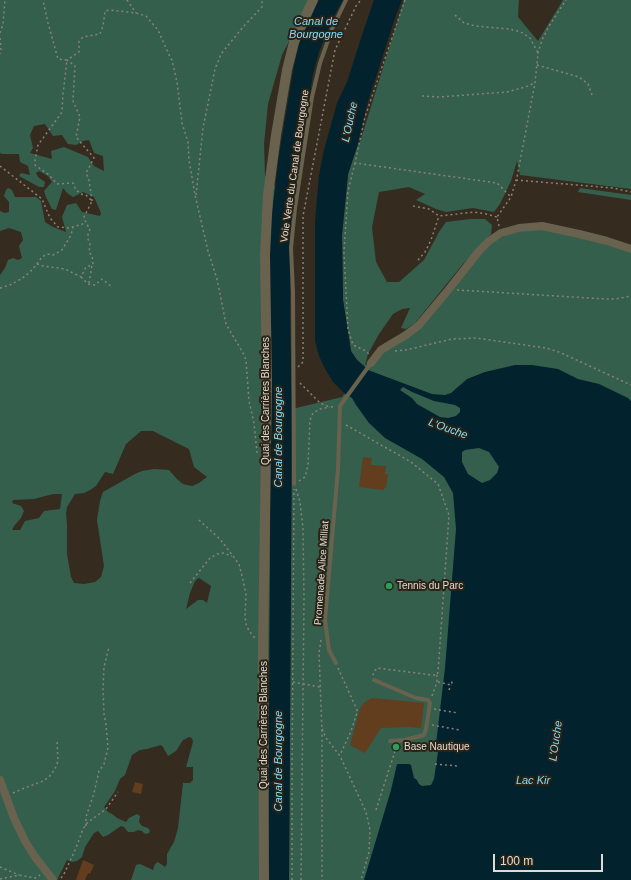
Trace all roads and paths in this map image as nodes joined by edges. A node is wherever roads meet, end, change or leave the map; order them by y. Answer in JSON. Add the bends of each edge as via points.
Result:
{"nodes":[{"id":1,"x":5,"y":0,"type":"edge"},
{"id":2,"x":43,"y":0,"type":"edge"},
{"id":3,"x":127,"y":0,"type":"edge"},
{"id":4,"x":262,"y":0,"type":"edge"},
{"id":5,"x":313,"y":0,"type":"edge"},
{"id":6,"x":346,"y":0,"type":"edge"},
{"id":7,"x":361,"y":0,"type":"edge"},
{"id":8,"x":405,"y":0,"type":"edge"},
{"id":9,"x":566,"y":0,"type":"edge"},
{"id":10,"x":136,"y":13,"type":"junction"},
{"id":11,"x":455,"y":15,"type":"dead end"},
{"id":12,"x":0,"y":33,"type":"edge"},
{"id":13,"x":0,"y":38,"type":"edge"},
{"id":14,"x":0,"y":54,"type":"edge"},
{"id":15,"x":538,"y":54,"type":"junction"},
{"id":16,"x":67,"y":60,"type":"junction"},
{"id":17,"x":537,"y":65,"type":"junction"},
{"id":18,"x":535,"y":83,"type":"junction"},
{"id":19,"x":592,"y":95,"type":"dead end"},
{"id":20,"x":422,"y":96,"type":"dead end"},
{"id":21,"x":355,"y":163,"type":"junction"},
{"id":22,"x":0,"y":166,"type":"edge"},
{"id":23,"x":516,"y":180,"type":"junction"},
{"id":24,"x":631,"y":192,"type":"edge"},
{"id":25,"x":195,"y":197,"type":"junction"},
{"id":26,"x":511,"y":197,"type":"junction"},
{"id":27,"x":92,"y":201,"type":"junction"},
{"id":28,"x":413,"y":206,"type":"dead end"},
{"id":29,"x":439,"y":216,"type":"junction"},
{"id":30,"x":497,"y":217,"type":"junction"},
{"id":31,"x":86,"y":223,"type":"junction"},
{"id":32,"x":73,"y":227,"type":"junction"},
{"id":33,"x":501,"y":233,"type":"junction"},
{"id":34,"x":631,"y":249,"type":"edge"},
{"id":35,"x":418,"y":260,"type":"dead end"},
{"id":36,"x":37,"y":264,"type":"junction"},
{"id":37,"x":92,"y":265,"type":"junction"},
{"id":38,"x":81,"y":277,"type":"junction"},
{"id":39,"x":88,"y":284,"type":"junction"},
{"id":40,"x":112,"y":287,"type":"dead end"},
{"id":41,"x":0,"y":288,"type":"edge"},
{"id":42,"x":449,"y":289,"type":"junction"},
{"id":43,"x":631,"y":296,"type":"edge"},
{"id":44,"x":381,"y":350,"type":"junction"},
{"id":45,"x":373,"y":360,"type":"junction"},
{"id":46,"x":293,"y":372,"type":"junction"},
{"id":47,"x":631,"y":385,"type":"edge"},
{"id":48,"x":339,"y":421,"type":"junction"},
{"id":49,"x":257,"y":455,"type":"dead end"},
{"id":50,"x":294,"y":484,"type":"junction"},
{"id":51,"x":198,"y":520,"type":"dead end"},
{"id":52,"x":232,"y":556,"type":"junction"},
{"id":53,"x":190,"y":583,"type":"dead end"},
{"id":54,"x":321,"y":640,"type":"dead end"},
{"id":55,"x":263,"y":642,"type":"junction"},
{"id":56,"x":109,"y":647,"type":"dead end"},
{"id":57,"x":336,"y":663,"type":"joint"},
{"id":58,"x":437,"y":675,"type":"junction"},
{"id":59,"x":453,"y":678,"type":"dead end"},
{"id":60,"x":373,"y":679,"type":"joint"},
{"id":61,"x":293,"y":682,"type":"junction"},
{"id":62,"x":437,"y":682,"type":"junction"},
{"id":63,"x":303,"y":684,"type":"junction"},
{"id":64,"x":451,"y":685,"type":"junction"},
{"id":65,"x":320,"y":687,"type":"junction"},
{"id":66,"x":449,"y":690,"type":"dead end"},
{"id":67,"x":429,"y":701,"type":"junction"},
{"id":68,"x":439,"y":710,"type":"dead end"},
{"id":69,"x":458,"y":712,"type":"dead end"},
{"id":70,"x":437,"y":726,"type":"dead end"},
{"id":71,"x":321,"y":727,"type":"junction"},
{"id":72,"x":460,"y":730,"type":"dead end"},
{"id":73,"x":57,"y":740,"type":"dead end"},
{"id":74,"x":390,"y":741,"type":"dead end"},
{"id":75,"x":399,"y":741,"type":"junction"},
{"id":76,"x":340,"y":756,"type":"junction"},
{"id":77,"x":436,"y":764,"type":"dead end"},
{"id":78,"x":457,"y":766,"type":"dead end"},
{"id":79,"x":0,"y":780,"type":"edge"},
{"id":80,"x":118,"y":792,"type":"dead end"},
{"id":81,"x":6,"y":797,"type":"junction"},
{"id":82,"x":376,"y":810,"type":"dead end"},
{"id":83,"x":86,"y":826,"type":"junction"},
{"id":84,"x":0,"y":867,"type":"edge"},
{"id":85,"x":46,"y":871,"type":"junction"},
{"id":86,"x":19,"y":875,"type":"junction"},
{"id":87,"x":0,"y":879,"type":"edge"},
{"id":88,"x":53,"y":880,"type":"edge"},
{"id":89,"x":60,"y":880,"type":"edge"},
{"id":90,"x":264,"y":880,"type":"edge"},
{"id":91,"x":292,"y":880,"type":"edge"},
{"id":92,"x":301,"y":880,"type":"edge"},
{"id":93,"x":322,"y":880,"type":"edge"},
{"id":94,"x":361,"y":880,"type":"edge"}],
"edges":[{"from":1,"to":12,"type":"path","via":[[4,24]]},
{"from":2,"to":16,"type":"path","via":[[58,59]]},
{"from":3,"to":10,"type":"path"},
{"from":4,"to":25,"type":"path","via":[[262,6],[221,54],[215,70],[203,128]]},
{"from":5,"to":55,"type":"street","name":"Quai des Carrières Blanches","via":[[294,42],[276,135],[268,195],[265,255],[267,384]]},
{"from":6,"to":46,"type":"lane","name":"Voie Verte du Canal de Bourgogne","via":[[320,63],[312,97],[295,208],[291,248]]},
{"from":7,"to":46,"type":"path","via":[[335,50],[303,216],[303,362]]},
{"from":8,"to":21,"type":"path","via":[[365,117]]},
{"from":9,"to":15,"type":"path","via":[[549,26]]},
{"from":10,"to":16,"type":"path","via":[[105,11],[100,34],[83,37],[79,41],[79,52]]},
{"from":10,"to":25,"type":"path","via":[[146,16],[158,30],[172,60],[182,123],[188,142]]},
{"from":11,"to":15,"type":"path","via":[[464,23],[475,26],[521,32],[530,38]]},
{"from":13,"to":14,"type":"path"},
{"from":15,"to":17,"type":"path"},
{"from":16,"to":27,"type":"path","via":[[75,66],[73,101],[80,117],[76,137],[94,158],[86,173]]},
{"from":16,"to":27,"type":"path","via":[[62,112],[38,146],[35,165],[57,184],[73,183],[76,190]]},
{"from":17,"to":18,"type":"path"},
{"from":17,"to":19,"type":"path","via":[[579,77],[588,84]]},
{"from":18,"to":20,"type":"path","via":[[500,92]]},
{"from":18,"to":23,"type":"path"},
{"from":21,"to":26,"type":"path","via":[[497,183]]},
{"from":21,"to":45,"type":"path","via":[[348,191],[344,252],[348,329],[353,345],[364,350]]},
{"from":22,"to":32,"type":"path","via":[[42,199],[50,218],[58,227]]},
{"from":23,"to":24,"type":"path","via":[[613,188]]},
{"from":23,"to":26,"type":"path"},
{"from":25,"to":49,"type":"path","via":[[226,324],[246,360],[248,401],[254,423]]},
{"from":26,"to":30,"type":"path"},
{"from":27,"to":31,"type":"path","via":[[84,217]]},
{"from":28,"to":29,"type":"path","via":[[429,209]]},
{"from":29,"to":30,"type":"path","via":[[474,212]]},
{"from":29,"to":35,"type":"path","via":[[431,240]]},
{"from":30,"to":33,"type":"path"},
{"from":31,"to":32,"type":"path"},
{"from":31,"to":37,"type":"path","via":[[90,229],[88,239]]},
{"from":32,"to":36,"type":"path","via":[[62,250],[53,255],[47,254]]},
{"from":33,"to":34,"type":"street","via":[[518,228],[542,226]]},
{"from":33,"to":42,"type":"street","via":[[479,251]]},
{"from":36,"to":38,"type":"path","via":[[65,269]]},
{"from":36,"to":41,"type":"path","via":[[21,279]]},
{"from":37,"to":38,"type":"path","via":[[86,267]]},
{"from":37,"to":39,"type":"path"},
{"from":38,"to":39,"type":"path"},
{"from":39,"to":40,"type":"path","via":[[95,285],[102,279]]},
{"from":42,"to":43,"type":"path","via":[[606,299]]},
{"from":42,"to":44,"type":"street","via":[[419,324]]},
{"from":44,"to":45,"type":"street"},
{"from":44,"to":47,"type":"path","via":[[406,350],[452,339],[476,338],[546,348]]},
{"from":45,"to":48,"type":"lane","name":"Promenade Alice Milliat","via":[[340,406]]},
{"from":46,"to":50,"type":"lane","name":"Voie Verte du Canal de Bourgogne"},
{"from":46,"to":50,"type":"path","via":[[298,381],[320,403],[333,407],[320,409],[313,414],[310,420],[305,477]]},
{"from":48,"to":57,"type":"lane","name":"Promenade Alice Milliat","via":[[338,469],[325,620],[329,650]]},
{"from":48,"to":58,"type":"path","via":[[411,462],[438,484],[449,515]]},
{"from":50,"to":61,"type":"path"},
{"from":50,"to":63,"type":"path","via":[[300,502],[303,528]]},
{"from":51,"to":52,"type":"path","via":[[220,539]]},
{"from":52,"to":53,"type":"path","via":[[223,553],[210,558]]},
{"from":52,"to":55,"type":"path","via":[[239,564],[246,594],[246,624],[254,638]]},
{"from":54,"to":65,"type":"path"},
{"from":55,"to":90,"type":"street","name":"Quai des Carrières Blanches"},
{"from":56,"to":83,"type":"path","via":[[104,667],[103,689],[108,748],[86,817]]},
{"from":57,"to":76,"type":"path","via":[[357,710]]},
{"from":58,"to":60,"type":"path","via":[[377,668]]},
{"from":58,"to":62,"type":"path"},
{"from":59,"to":64,"type":"path"},
{"from":60,"to":67,"type":"lane"},
{"from":61,"to":63,"type":"path"},
{"from":61,"to":91,"type":"path"},
{"from":62,"to":64,"type":"path"},
{"from":62,"to":67,"type":"path"},
{"from":63,"to":65,"type":"path"},
{"from":63,"to":92,"type":"path"},
{"from":64,"to":66,"type":"path"},
{"from":65,"to":71,"type":"path"},
{"from":67,"to":75,"type":"lane","via":[[424,735]]},
{"from":68,"to":69,"type":"path"},
{"from":70,"to":72,"type":"path"},
{"from":71,"to":76,"type":"path"},
{"from":71,"to":93,"type":"path"},
{"from":73,"to":81,"type":"path","via":[[58,761],[49,777]]},
{"from":74,"to":75,"type":"lane"},
{"from":75,"to":82,"type":"path"},
{"from":76,"to":94,"type":"path","via":[[366,812],[370,830],[370,852]]},
{"from":77,"to":78,"type":"path"},
{"from":79,"to":81,"type":"street"},
{"from":80,"to":83,"type":"path","via":[[106,809]]},
{"from":81,"to":85,"type":"street","via":[[25,841]]},
{"from":83,"to":89,"type":"path"},
{"from":84,"to":86,"type":"path"},
{"from":85,"to":86,"type":"path","via":[[35,878]]},
{"from":85,"to":88,"type":"street"},
{"from":86,"to":87,"type":"path"}]}
